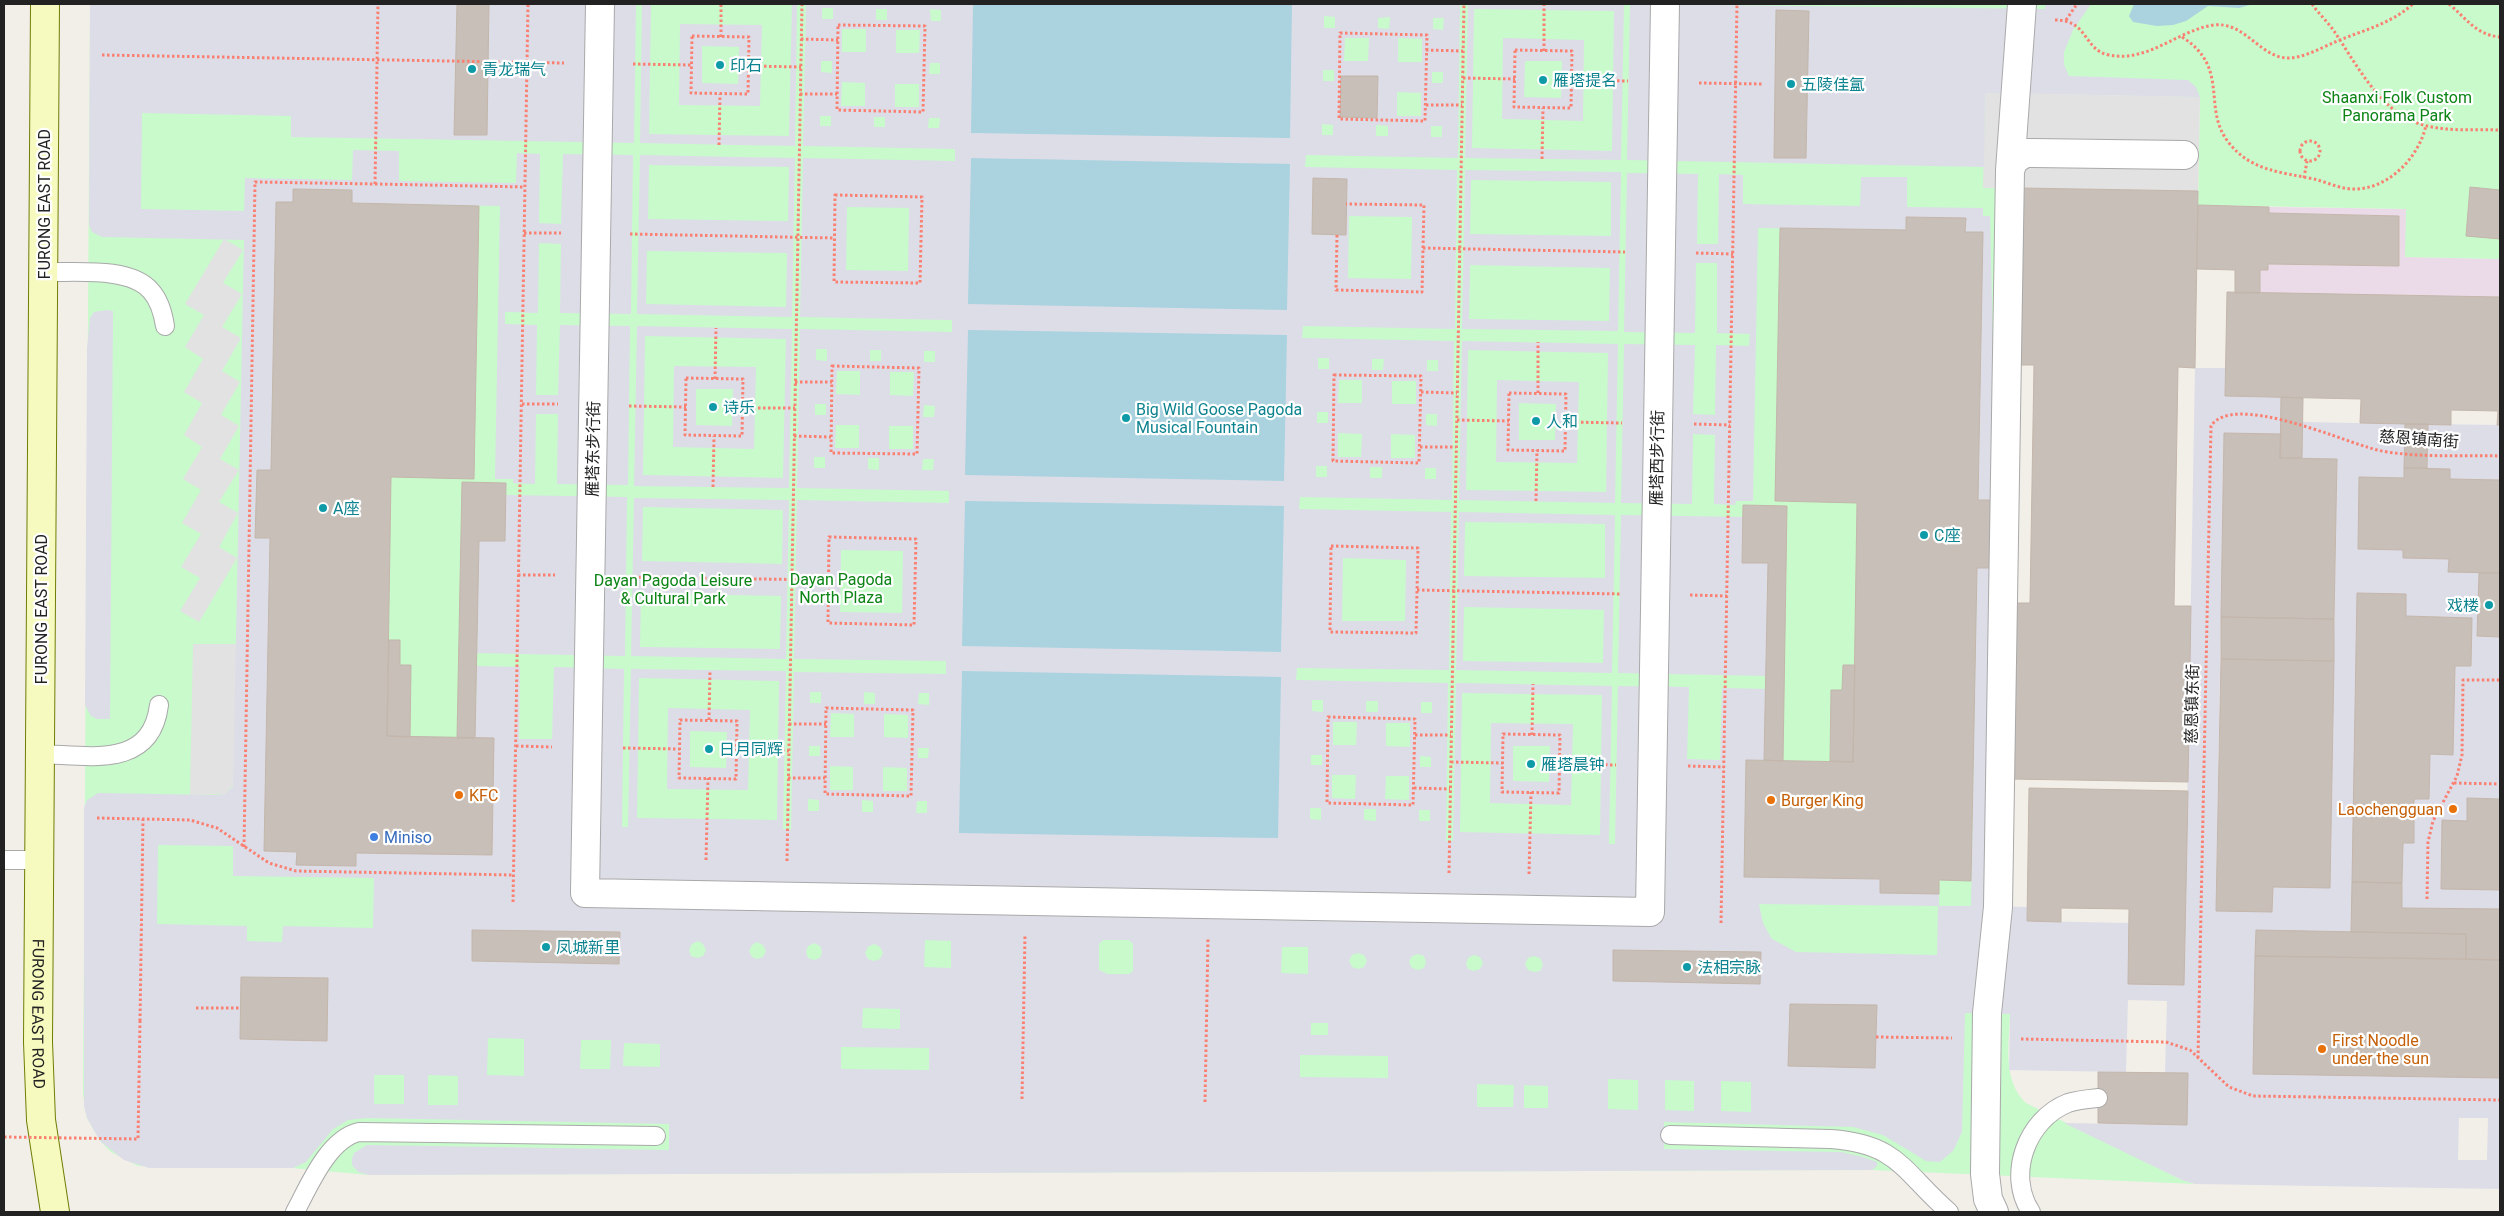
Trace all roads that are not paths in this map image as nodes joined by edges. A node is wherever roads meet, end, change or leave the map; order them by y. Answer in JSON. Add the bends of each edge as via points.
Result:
{"nodes":[{"id":1,"x":45,"y":4,"type":"edge"},
{"id":2,"x":600,"y":4,"type":"edge"},
{"id":3,"x":1665,"y":4,"type":"edge"},
{"id":4,"x":2021,"y":16,"type":"edge"},
{"id":5,"x":2184,"y":155,"type":"dead end"},
{"id":6,"x":2010,"y":170,"type":"junction"},
{"id":7,"x":43,"y":272,"type":"junction"},
{"id":8,"x":165,"y":326,"type":"dead end"},
{"id":9,"x":159,"y":706,"type":"dead end"},
{"id":10,"x":40,"y":754,"type":"junction"},
{"id":11,"x":4,"y":860,"type":"edge"},
{"id":12,"x":40,"y":860,"type":"junction"},
{"id":13,"x":1529,"y":910,"type":"joint"},
{"id":14,"x":2098,"y":1098,"type":"dead end"},
{"id":15,"x":1670,"y":1135,"type":"dead end"},
{"id":16,"x":656,"y":1136,"type":"dead end"},
{"id":17,"x":55,"y":1212,"type":"edge"},
{"id":18,"x":295,"y":1212,"type":"edge"},
{"id":19,"x":1949,"y":1212,"type":"edge"},
{"id":20,"x":1994,"y":1212,"type":"edge"},
{"id":21,"x":2031,"y":1212,"type":"edge"}],
"edges":[{"from":1,"to":7,"type":"main road","name":"FURONG EAST ROAD"},
{"from":2,"to":13,"type":"street","name":"雁塔东步行街","via":[[585,894]]},
{"from":3,"to":13,"type":"street","name":"雁塔西步行街","via":[[1650,912]]},
{"from":4,"to":6,"type":"street"},
{"from":5,"to":6,"type":"street","via":[[2025,153],[2014,160]]},
{"from":6,"to":20,"type":"street","via":[[1998,907],[1987,1039],[1984,1174]]},
{"from":7,"to":8,"type":"lane","via":[[114,274],[134,278],[151,290],[161,306]]},
{"from":7,"to":10,"type":"main road","name":"FURONG EAST ROAD"},
{"from":9,"to":10,"type":"lane","via":[[149,734],[126,752],[107,756]]},
{"from":10,"to":12,"type":"main road","name":"FURONG EAST ROAD"},
{"from":11,"to":12,"type":"lane"},
{"from":12,"to":17,"type":"main road","name":"FURONG EAST ROAD","via":[[38,1042],[41,1120]]},
{"from":14,"to":21,"type":"lane","via":[[2068,1103],[2043,1119],[2026,1144],[2020,1173],[2025,1203]]},
{"from":15,"to":19,"type":"lane","via":[[1831,1139],[1871,1145],[1894,1158]]},
{"from":16,"to":18,"type":"lane","via":[[348,1134],[320,1166]]}]}
